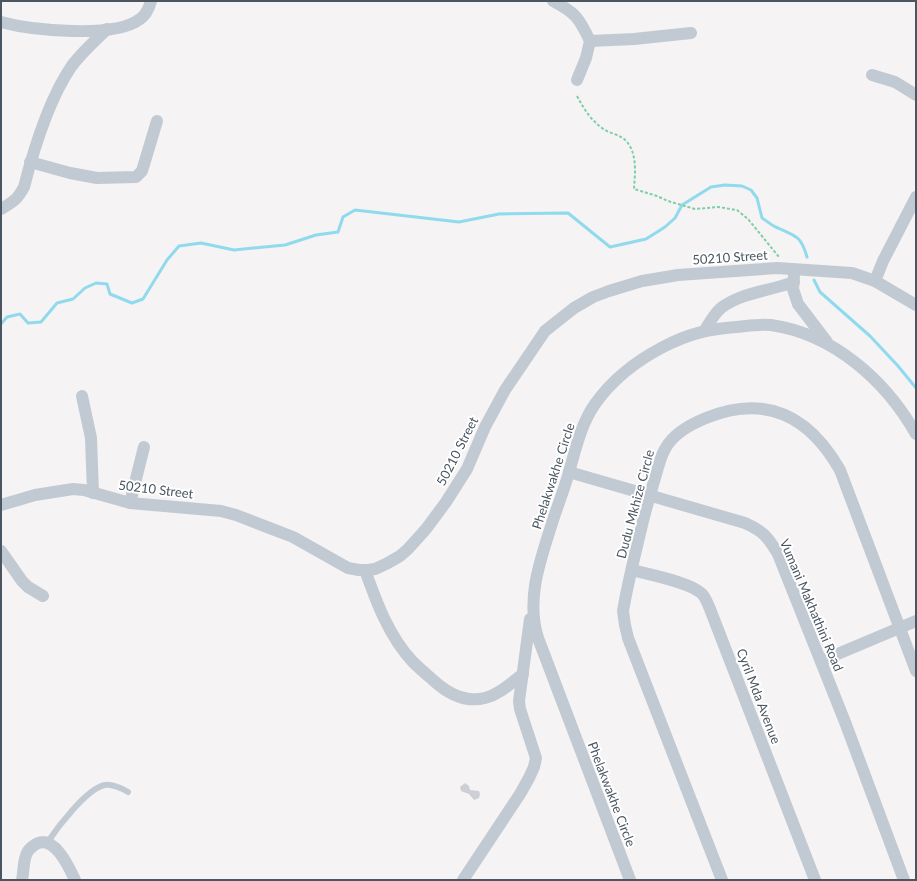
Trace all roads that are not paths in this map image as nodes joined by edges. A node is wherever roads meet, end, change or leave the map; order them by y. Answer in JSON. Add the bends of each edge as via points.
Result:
{"nodes":[{"id":1,"x":151,"y":1,"type":"edge"},
{"id":2,"x":552,"y":1,"type":"edge"},
{"id":3,"x":1,"y":22,"type":"edge"},
{"id":4,"x":107,"y":29,"type":"junction"},
{"id":5,"x":691,"y":33,"type":"dead end"},
{"id":6,"x":590,"y":41,"type":"junction"},
{"id":7,"x":872,"y":75,"type":"dead end"},
{"id":8,"x":577,"y":80,"type":"dead end"},
{"id":9,"x":916,"y":94,"type":"edge"},
{"id":10,"x":157,"y":121,"type":"dead end"},
{"id":11,"x":30,"y":162,"type":"junction"},
{"id":12,"x":916,"y":197,"type":"edge"},
{"id":13,"x":1,"y":209,"type":"edge"},
{"id":14,"x":792,"y":269,"type":"junction"},
{"id":15,"x":875,"y":281,"type":"junction"},
{"id":16,"x":794,"y":282,"type":"junction"},
{"id":17,"x":916,"y":305,"type":"edge"},
{"id":18,"x":705,"y":330,"type":"junction"},
{"id":19,"x":830,"y":346,"type":"junction"},
{"id":20,"x":82,"y":396,"type":"dead end"},
{"id":21,"x":916,"y":434,"type":"edge"},
{"id":22,"x":144,"y":447,"type":"dead end"},
{"id":23,"x":569,"y":472,"type":"junction"},
{"id":24,"x":93,"y":493,"type":"junction"},
{"id":25,"x":649,"y":496,"type":"junction"},
{"id":26,"x":130,"y":503,"type":"junction"},
{"id":27,"x":1,"y":505,"type":"edge"},
{"id":28,"x":1,"y":551,"type":"edge"},
{"id":29,"x":365,"y":570,"type":"junction"},
{"id":30,"x":632,"y":570,"type":"junction"},
{"id":31,"x":43,"y":596,"type":"dead end"},
{"id":32,"x":532,"y":607,"type":"junction"},
{"id":33,"x":916,"y":621,"type":"edge"},
{"id":34,"x":899,"y":628,"type":"junction"},
{"id":35,"x":821,"y":661,"type":"junction"},
{"id":36,"x":916,"y":671,"type":"edge"},
{"id":37,"x":523,"y":674,"type":"junction"},
{"id":38,"x":128,"y":792,"type":"dead end"},
{"id":39,"x":47,"y":843,"type":"junction"},
{"id":40,"x":22,"y":880,"type":"edge"},
{"id":41,"x":75,"y":880,"type":"edge"},
{"id":42,"x":463,"y":880,"type":"edge"},
{"id":43,"x":630,"y":880,"type":"edge"},
{"id":44,"x":722,"y":880,"type":"edge"},
{"id":45,"x":815,"y":880,"type":"edge"},
{"id":46,"x":904,"y":880,"type":"edge"}],
"edges":[{"from":1,"to":4,"type":"street","via":[[139,20]]},
{"from":2,"to":6,"type":"street","via":[[574,13]]},
{"from":3,"to":4,"type":"street","via":[[52,30]]},
{"from":4,"to":11,"type":"street","via":[[80,57],[61,85],[39,133]]},
{"from":5,"to":6,"type":"street"},
{"from":6,"to":8,"type":"street"},
{"from":7,"to":9,"type":"street","via":[[895,82]]},
{"from":10,"to":11,"type":"street","via":[[142,171],[136,177],[97,178]]},
{"from":11,"to":13,"type":"street","via":[[24,187],[18,199]]},
{"from":12,"to":15,"type":"street"},
{"from":14,"to":15,"type":"street","name":"50210 Street","via":[[852,273]]},
{"from":14,"to":16,"type":"street"},
{"from":14,"to":29,"type":"street","name":"50210 Street","via":[[678,274],[642,281],[593,297],[574,308],[545,332],[524,361],[485,427],[467,469],[426,529],[400,556],[375,569]]},
{"from":15,"to":17,"type":"street","name":"50210 Street"},
{"from":16,"to":18,"type":"street","via":[[750,295],[721,308]]},
{"from":16,"to":19,"type":"street","via":[[794,295],[798,304]]},
{"from":18,"to":19,"type":"street","name":"Phelakwakhe Circle","via":[[769,325],[800,331]]},
{"from":18,"to":23,"type":"street","name":"Phelakwakhe Circle","via":[[653,352],[604,392],[582,429]]},
{"from":19,"to":21,"type":"street","name":"Phelakwakhe Circle","via":[[850,358],[881,385]]},
{"from":20,"to":24,"type":"street","via":[[91,438]]},
{"from":22,"to":26,"type":"street"},
{"from":23,"to":25,"type":"street","name":"Vumani Makhathini Road"},
{"from":23,"to":32,"type":"street","name":"Phelakwakhe Circle","via":[[540,563]]},
{"from":24,"to":26,"type":"street","name":"50210 Street"},
{"from":24,"to":27,"type":"street","name":"50210 Street","via":[[67,489]]},
{"from":25,"to":30,"type":"street","name":"Dudu Mkhize Circle"},
{"from":25,"to":34,"type":"street","name":"Dudu Mkhize Circle","via":[[665,448],[680,432],[695,423],[738,408],[767,409],[797,421],[823,444],[840,470]]},
{"from":25,"to":35,"type":"street","name":"Vumani Makhathini Road","via":[[745,523],[764,533],[778,554]]},
{"from":26,"to":29,"type":"street","name":"50210 Street","via":[[209,509],[236,515],[293,537],[348,568]]},
{"from":28,"to":31,"type":"street","via":[[22,581]]},
{"from":29,"to":37,"type":"street","via":[[380,609],[399,644],[412,661],[453,695],[483,699],[502,691]]},
{"from":30,"to":44,"type":"street","name":"Dudu Mkhize Circle","via":[[623,611],[628,638]]},
{"from":30,"to":45,"type":"street","name":"Cyril Mda Avenue","via":[[687,585],[703,594]]},
{"from":32,"to":37,"type":"street"},
{"from":32,"to":43,"type":"street","name":"Phelakwakhe Circle","via":[[534,627]]},
{"from":33,"to":34,"type":"street"},
{"from":34,"to":35,"type":"street"},
{"from":34,"to":36,"type":"street","name":"Dudu Mkhize Circle"},
{"from":35,"to":46,"type":"street","name":"Vumani Makhathini Road"},
{"from":37,"to":42,"type":"street","via":[[520,710],[536,758],[534,767],[523,789]]},
{"from":38,"to":39,"type":"lane","via":[[110,785],[98,788],[80,802],[58,826]]},
{"from":39,"to":40,"type":"street","via":[[38,843],[30,848],[26,854]]},
{"from":39,"to":41,"type":"street","via":[[55,847]]}]}
